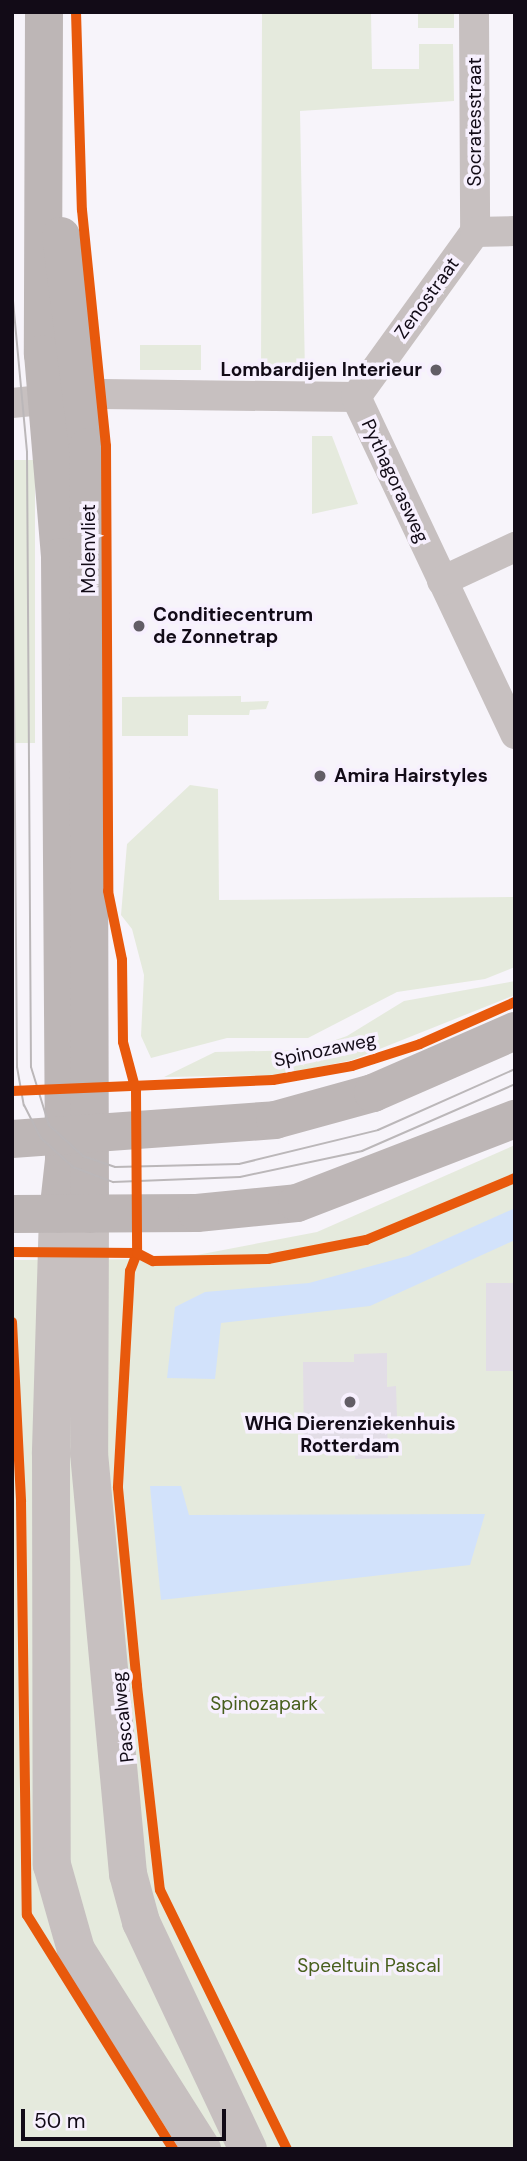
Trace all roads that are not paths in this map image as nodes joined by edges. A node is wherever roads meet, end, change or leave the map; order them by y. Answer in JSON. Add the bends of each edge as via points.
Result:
{"nodes":[{"id":1,"x":44,"y":12,"type":"edge"},
{"id":2,"x":474,"y":12,"type":"edge"},
{"id":3,"x":46,"y":162,"type":"junction"},
{"id":4,"x":515,"y":231,"type":"edge"},
{"id":5,"x":475,"y":232,"type":"junction"},
{"id":6,"x":85,"y":395,"type":"junction"},
{"id":7,"x":356,"y":397,"type":"junction"},
{"id":8,"x":29,"y":401,"type":"edge"},
{"id":9,"x":515,"y":547,"type":"edge"},
{"id":10,"x":442,"y":581,"type":"junction"},
{"id":11,"x":515,"y":734,"type":"edge"},
{"id":12,"x":515,"y":1031,"type":"edge"},
{"id":13,"x":515,"y":1119,"type":"edge"},
{"id":14,"x":78,"y":1135,"type":"junction"},
{"id":15,"x":12,"y":1139,"type":"edge"},
{"id":16,"x":12,"y":1214,"type":"edge"},
{"id":17,"x":74,"y":1214,"type":"junction"},
{"id":18,"x":202,"y":2149,"type":"edge"},
{"id":19,"x":248,"y":2149,"type":"edge"}],
"edges":[{"from":1,"to":3,"type":"main road","name":"Molenvliet"},
{"from":2,"to":5,"type":"street","name":"Socratesstraat"},
{"from":3,"to":6,"type":"main road","name":"Molenvliet"},
{"from":3,"to":8,"type":"main road","name":"Molenvliet"},
{"from":4,"to":5,"type":"street"},
{"from":5,"to":7,"type":"street","name":"Zenostraat"},
{"from":6,"to":7,"type":"street","name":"Pythagorasweg"},
{"from":6,"to":8,"type":"street"},
{"from":6,"to":14,"type":"main road","name":"Molenvliet"},
{"from":7,"to":10,"type":"street","name":"Pythagorasweg"},
{"from":8,"to":14,"type":"main road","name":"Molenvliet","via":[[60,557]]},
{"from":9,"to":10,"type":"street"},
{"from":10,"to":11,"type":"street","name":"Pythagorasweg"},
{"from":12,"to":14,"type":"main road","via":[[373,1093],[275,1120]]},
{"from":13,"to":17,"type":"main road","via":[[297,1203],[197,1213]]},
{"from":14,"to":15,"type":"main road"},
{"from":14,"to":17,"type":"main road"},
{"from":16,"to":17,"type":"main road"},
{"from":17,"to":18,"type":"street","via":[[51,1454],[52,1864],[76,1950]]},
{"from":17,"to":19,"type":"street","name":"Pascalweg","via":[[89,1453],[128,1874],[141,1923]]}]}
